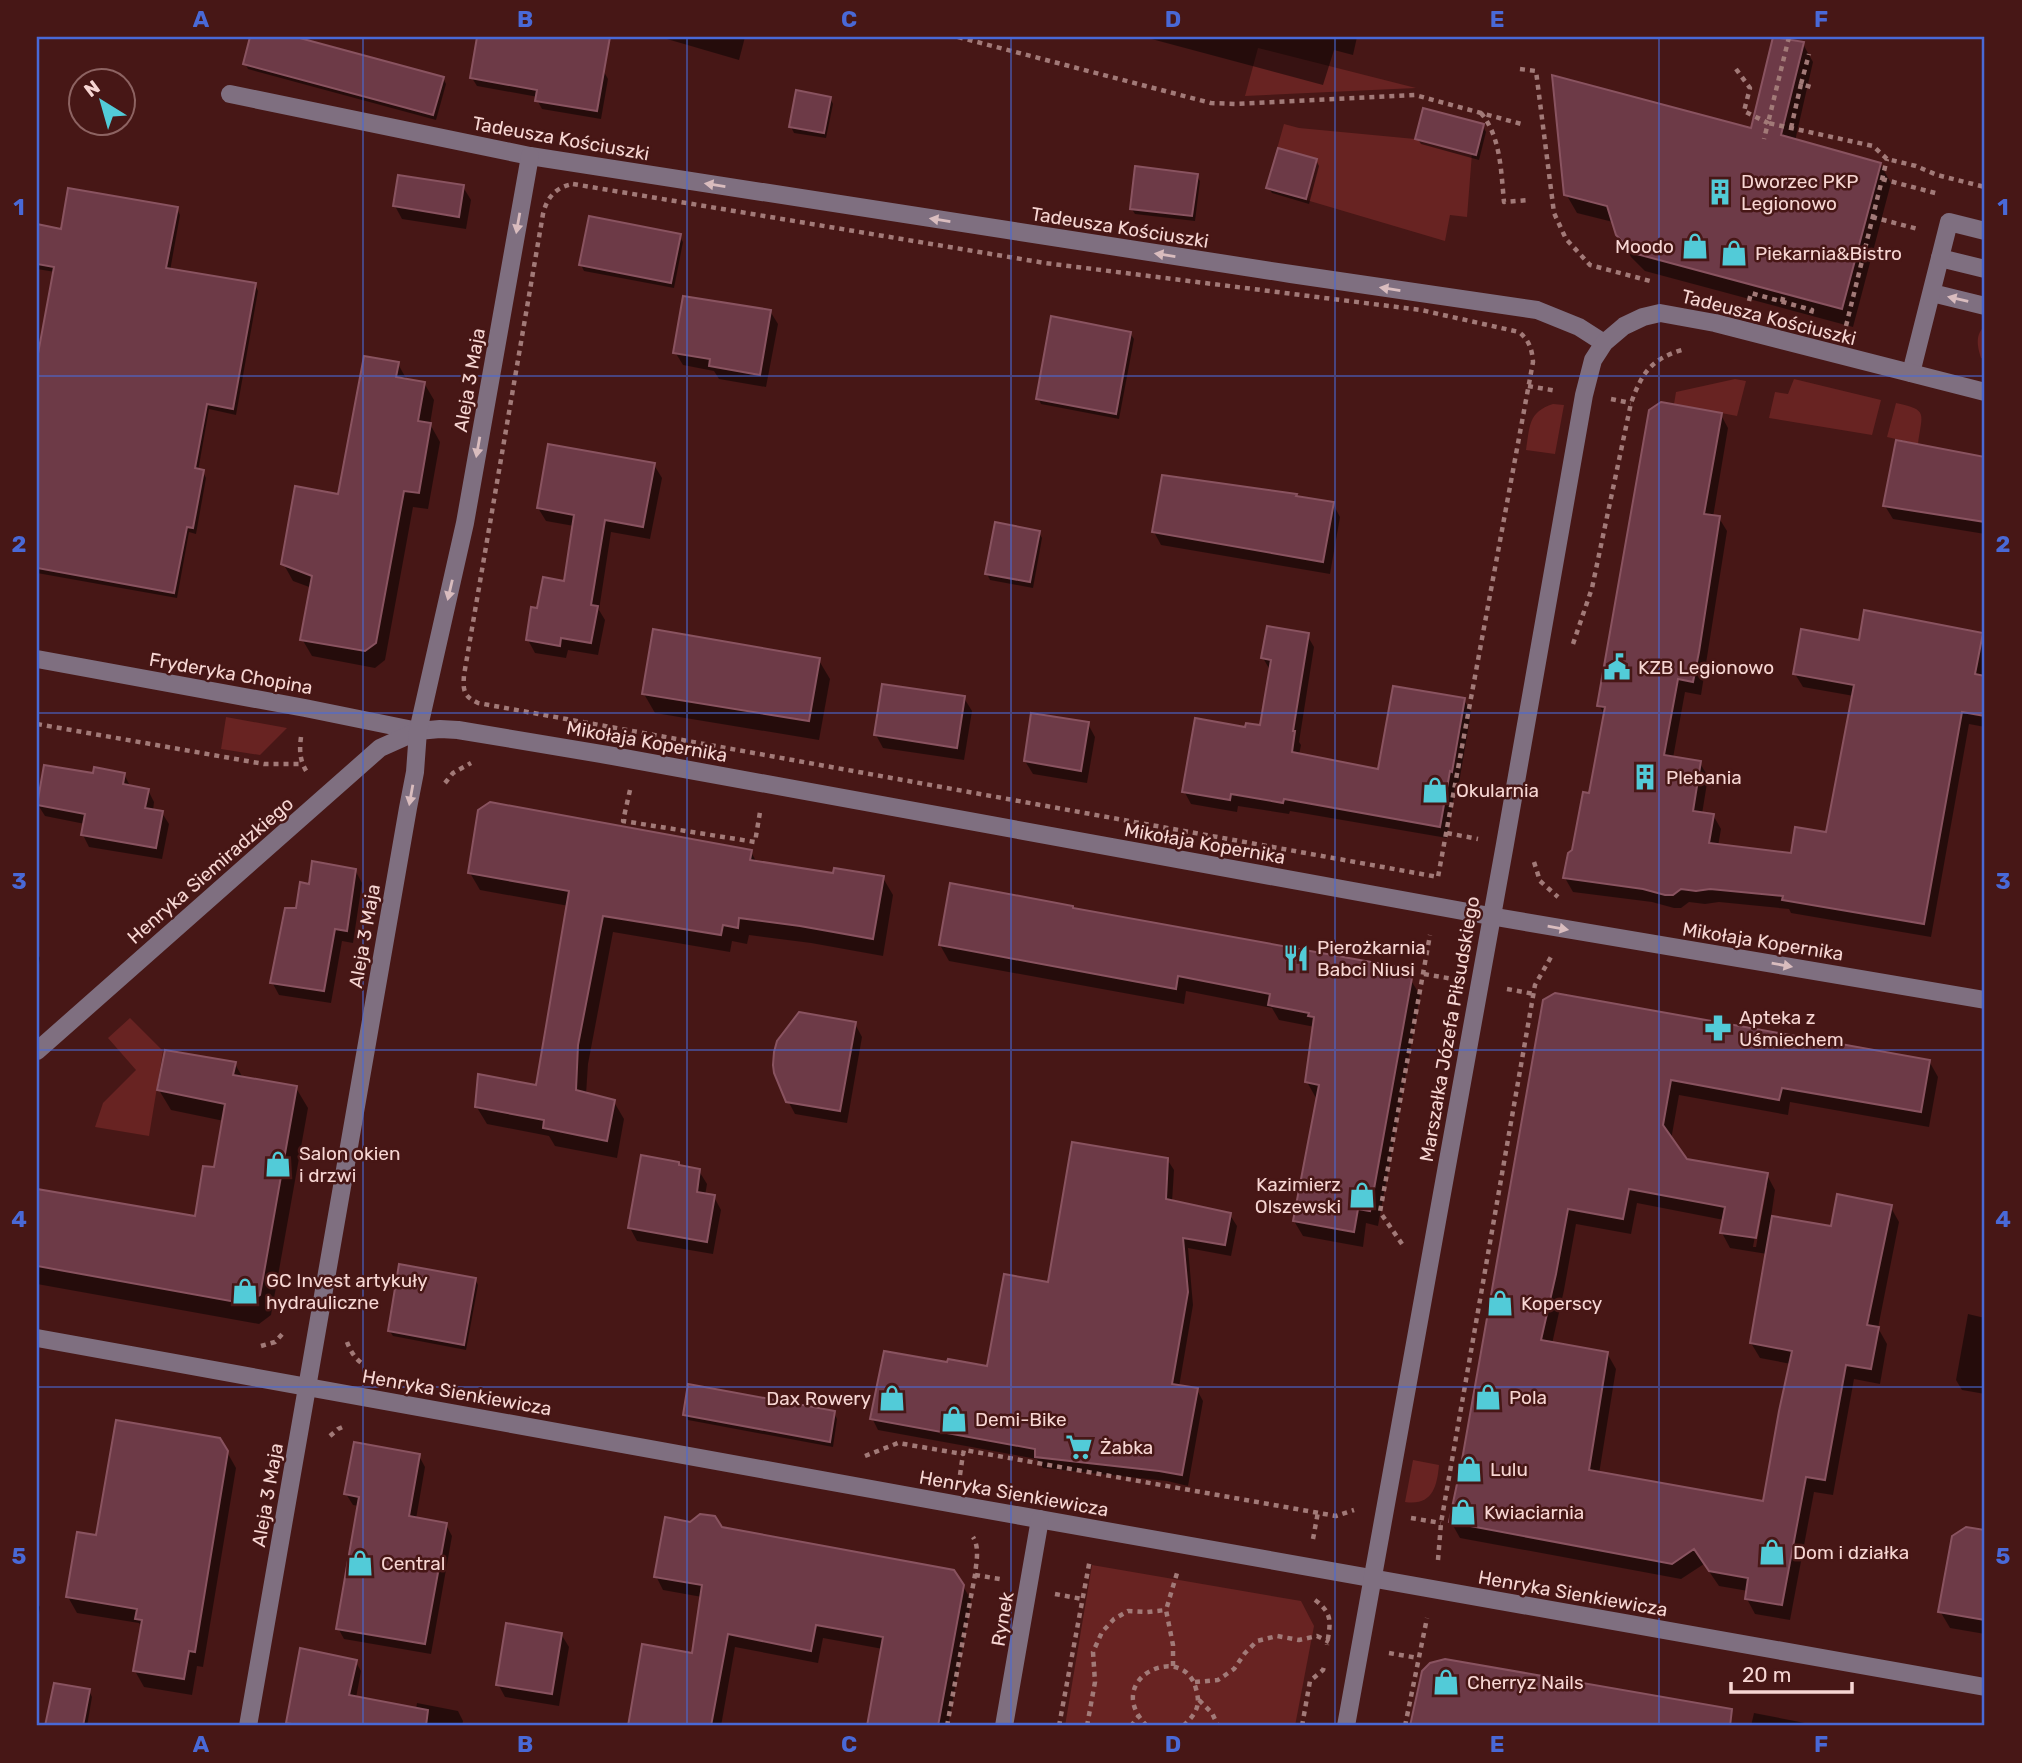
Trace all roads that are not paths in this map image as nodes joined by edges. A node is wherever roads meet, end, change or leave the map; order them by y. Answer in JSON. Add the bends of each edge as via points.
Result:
{"nodes":[{"id":1,"x":230,"y":94,"type":"dead end"},
{"id":2,"x":530,"y":156,"type":"junction"},
{"id":3,"x":1985,"y":231,"type":"edge"},
{"id":4,"x":1940,"y":258,"type":"junction"},
{"id":5,"x":1985,"y":269,"type":"edge"},
{"id":6,"x":1931,"y":293,"type":"junction"},
{"id":7,"x":1985,"y":306,"type":"edge"},
{"id":8,"x":1604,"y":343,"type":"junction"},
{"id":9,"x":1911,"y":373,"type":"junction"},
{"id":10,"x":1985,"y":392,"type":"edge"},
{"id":11,"x":37,"y":659,"type":"edge"},
{"id":12,"x":418,"y":730,"type":"junction"},
{"id":13,"x":1490,"y":916,"type":"junction"},
{"id":14,"x":1985,"y":999,"type":"edge"},
{"id":15,"x":37,"y":1051,"type":"edge"},
{"id":16,"x":37,"y":1338,"type":"edge"},
{"id":17,"x":307,"y":1386,"type":"junction"},
{"id":18,"x":1040,"y":1519,"type":"junction"},
{"id":19,"x":1372,"y":1578,"type":"junction"},
{"id":20,"x":1985,"y":1687,"type":"edge"},
{"id":21,"x":248,"y":1726,"type":"edge"},
{"id":22,"x":1004,"y":1726,"type":"edge"},
{"id":23,"x":1346,"y":1726,"type":"edge"}],
"edges":[{"from":1,"to":2,"type":"street","name":"Tadeusza Kościuszki"},
{"from":8,"to":2,"type":"street","name":"Tadeusza Kościuszki","one_way":true,"via":[[1580,327],[1537,310]]},
{"from":2,"to":12,"type":"street","name":"Aleja 3 Maja","one_way":true,"via":[[465,523]]},
{"from":3,"to":4,"type":"street","via":[[1949,222]]},
{"from":4,"to":5,"type":"street"},
{"from":4,"to":6,"type":"street"},
{"from":7,"to":6,"type":"street","one_way":true},
{"from":6,"to":9,"type":"street"},
{"from":8,"to":9,"type":"street","name":"Tadeusza Kościuszki","via":[[1633,321],[1671,314]]},
{"from":8,"to":13,"type":"street","name":"Marszałka Józefa Piłsudskiego","via":[[1592,360],[1584,395]]},
{"from":9,"to":10,"type":"street","name":"Tadeusza Kościuszki"},
{"from":11,"to":12,"type":"street","name":"Fryderyka Chopina"},
{"from":12,"to":13,"type":"street","name":"Mikołaja Kopernika","via":[[458,730],[613,756]]},
{"from":12,"to":15,"type":"street","name":"Henryka Siemiradzkiego","via":[[380,748]]},
{"from":12,"to":17,"type":"street","name":"Aleja 3 Maja","one_way":true,"via":[[415,772]]},
{"from":13,"to":14,"type":"street","name":"Mikołaja Kopernika","one_way":true},
{"from":13,"to":19,"type":"street","name":"Marszałka Józefa Piłsudskiego"},
{"from":16,"to":17,"type":"street","name":"Henryka Sienkiewicza"},
{"from":17,"to":18,"type":"street","name":"Henryka Sienkiewicza"},
{"from":17,"to":21,"type":"street","name":"Aleja 3 Maja"},
{"from":18,"to":19,"type":"street","name":"Henryka Sienkiewicza"},
{"from":18,"to":22,"type":"street","name":"Rynek"},
{"from":19,"to":20,"type":"street","name":"Henryka Sienkiewicza"},
{"from":19,"to":23,"type":"street","name":"Marszałka Józefa Piłsudskiego"}]}
